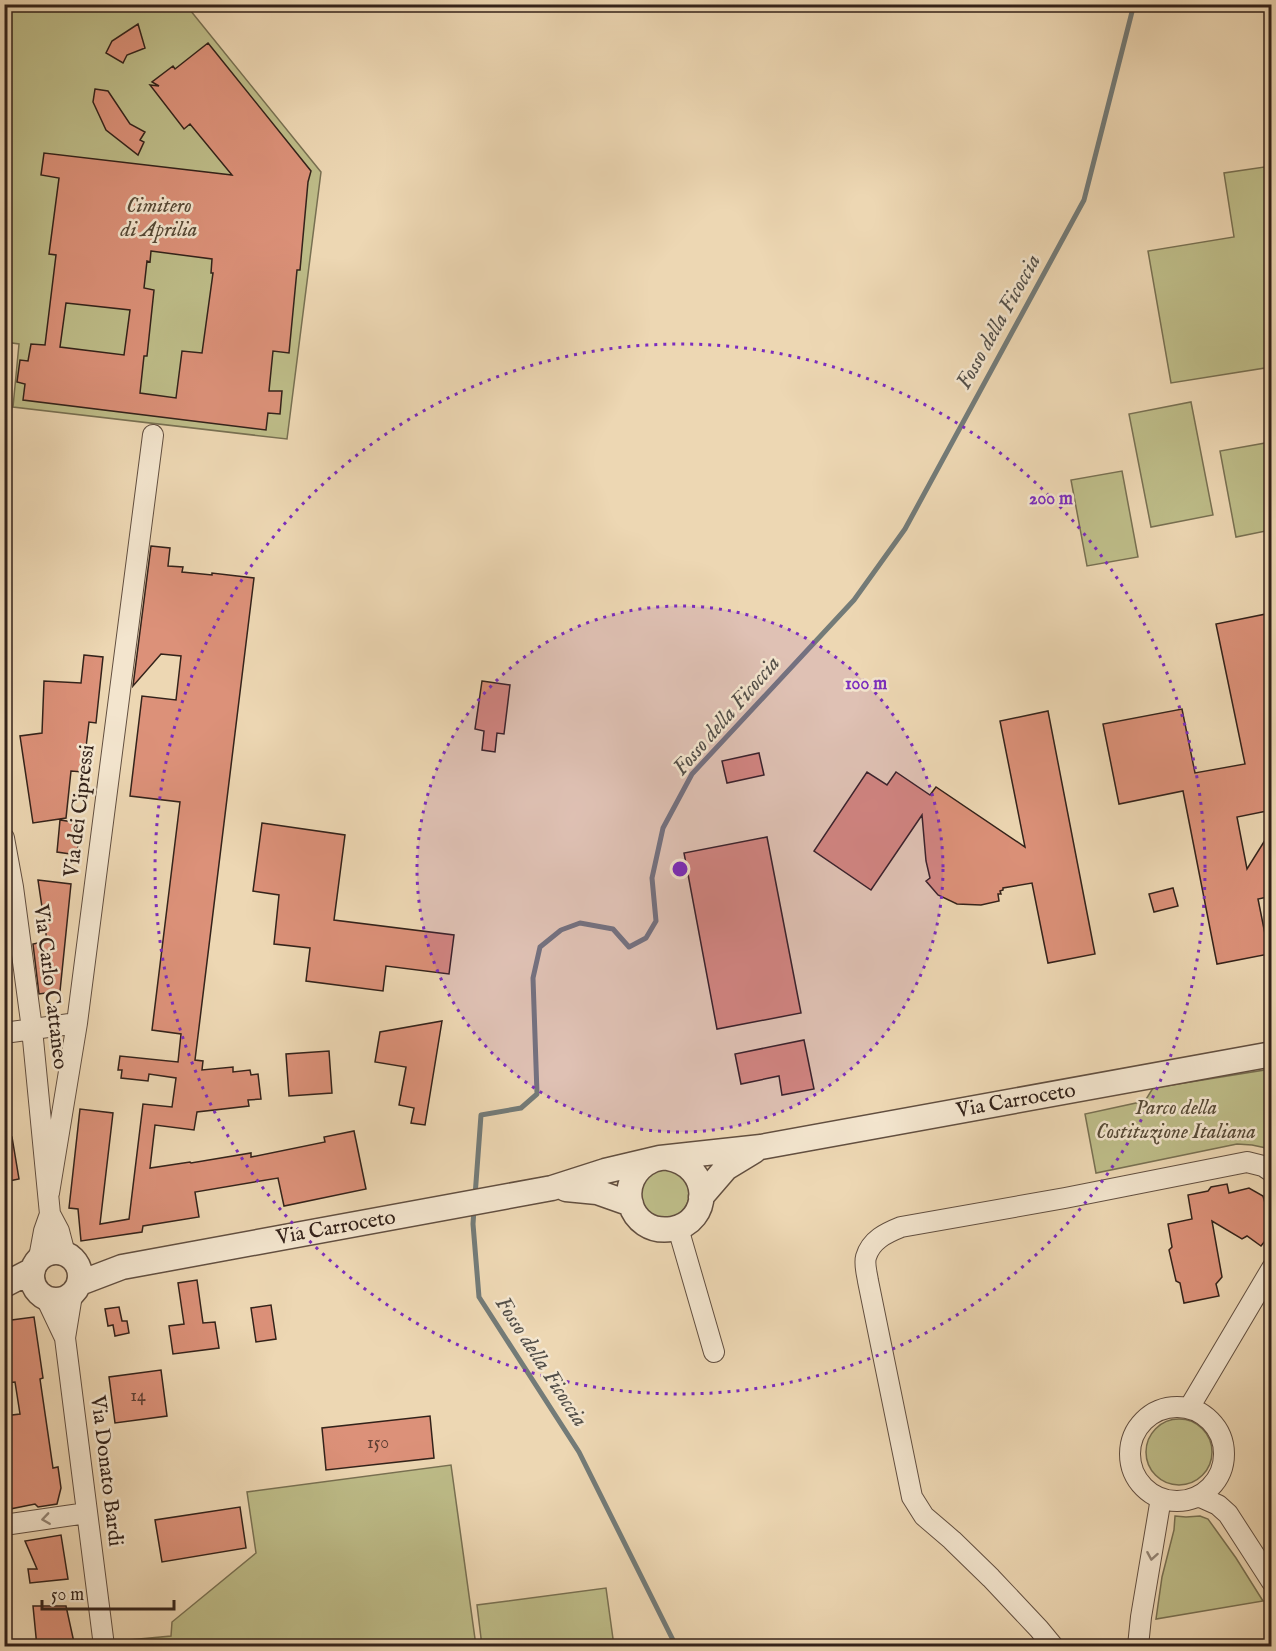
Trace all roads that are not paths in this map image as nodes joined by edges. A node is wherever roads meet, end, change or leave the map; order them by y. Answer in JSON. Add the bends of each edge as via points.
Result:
{"nodes":[{"id":1,"x":153,"y":435,"type":"dead end"},
{"id":2,"x":4,"y":838,"type":"edge"},
{"id":3,"x":7,"y":867,"type":"edge"},
{"id":4,"x":77,"y":1023,"type":"junction"},
{"id":5,"x":32,"y":1029,"type":"junction"},
{"id":6,"x":4,"y":1034,"type":"edge"},
{"id":7,"x":1272,"y":1054,"type":"edge"},
{"id":8,"x":761,"y":1147,"type":"junction"},
{"id":9,"x":660,"y":1159,"type":"junction"},
{"id":10,"x":1272,"y":1172,"type":"edge"},
{"id":11,"x":552,"y":1188,"type":"junction"},
{"id":12,"x":50,"y":1192,"type":"junction"},
{"id":13,"x":701,"y":1197,"type":"junction"},
{"id":14,"x":631,"y":1204,"type":"junction"},
{"id":15,"x":50,"y":1214,"type":"junction"},
{"id":16,"x":678,"y":1228,"type":"junction"},
{"id":17,"x":68,"y":1256,"type":"junction"},
{"id":18,"x":122,"y":1267,"type":"junction"},
{"id":19,"x":1272,"y":1268,"type":"edge"},
{"id":20,"x":38,"y":1279,"type":"junction"},
{"id":21,"x":4,"y":1285,"type":"edge"},
{"id":22,"x":76,"y":1289,"type":"junction"},
{"id":23,"x":4,"y":1291,"type":"edge"},
{"id":24,"x":65,"y":1338,"type":"junction"},
{"id":25,"x":714,"y":1352,"type":"dead end"},
{"id":26,"x":1189,"y":1408,"type":"junction"},
{"id":27,"x":1221,"y":1470,"type":"junction"},
{"id":28,"x":1198,"y":1496,"type":"junction"},
{"id":29,"x":1161,"y":1498,"type":"junction"},
{"id":30,"x":87,"y":1513,"type":"junction"},
{"id":31,"x":1228,"y":1514,"type":"junction"},
{"id":32,"x":4,"y":1525,"type":"edge"},
{"id":33,"x":1272,"y":1582,"type":"edge"},
{"id":34,"x":1141,"y":1617,"type":"junction"},
{"id":35,"x":104,"y":1647,"type":"edge"},
{"id":36,"x":1053,"y":1647,"type":"edge"},
{"id":37,"x":1124,"y":1647,"type":"edge"},
{"id":38,"x":1138,"y":1647,"type":"edge"}],
"edges":[{"from":1,"to":4,"type":"street","name":"Via dei Cipressi"},
{"from":2,"to":3,"type":"street","name":"Via Carlo Cattaneo"},
{"from":3,"to":5,"type":"street","name":"Via Carlo Cattaneo"},
{"from":4,"to":5,"type":"street"},
{"from":4,"to":12,"type":"street","name":"Via dei Cipressi"},
{"from":5,"to":6,"type":"street"},
{"from":5,"to":12,"type":"street","name":"Via Carlo Cattaneo"},
{"from":7,"to":8,"type":"street","name":"Via Carroceto"},
{"from":8,"to":9,"type":"street","name":"Via Carroceto"},
{"from":8,"to":13,"type":"street","name":"Via Carroceto","via":[[726,1168]]},
{"from":9,"to":11,"type":"street","name":"Via Carroceto"},
{"from":9,"to":13,"type":"street","via":[[684,1162],[693,1170]]},
{"from":9,"to":14,"type":"street","via":[[642,1166],[633,1177]]},
{"from":10,"to":36,"type":"street","via":[[1247,1162],[902,1227],[884,1234],[868,1252],[868,1281],[912,1497],[924,1516],[991,1578]]},
{"from":11,"to":14,"type":"street","name":"Via Carroceto","via":[[597,1192]]},
{"from":11,"to":18,"type":"street","name":"Via Carroceto"},
{"from":12,"to":15,"type":"street","name":"Via Carlo Cattaneo"},
{"from":13,"to":16,"type":"street","name":"Via Carroceto","via":[[693,1217]]},
{"from":14,"to":16,"type":"street","name":"Via Carroceto","via":[[637,1217],[648,1225]]},
{"from":15,"to":17,"type":"street","name":"Via Carlo Cattaneo"},
{"from":15,"to":20,"type":"street","name":"Via Carlo Cattaneo"},
{"from":16,"to":25,"type":"street"},
{"from":17,"to":18,"type":"street","name":"Via Carroceto"},
{"from":17,"to":20,"type":"street","via":[[58,1252],[45,1254]]},
{"from":17,"to":22,"type":"street","via":[[79,1269]]},
{"from":18,"to":22,"type":"street","name":"Via Carroceto"},
{"from":19,"to":26,"type":"street"},
{"from":20,"to":21,"type":"street"},
{"from":20,"to":22,"type":"street","via":[[59,1300]]},
{"from":20,"to":23,"type":"street"},
{"from":20,"to":24,"type":"street","name":"Via Donato Bardi"},
{"from":22,"to":24,"type":"street","name":"Via Donato Bardi"},
{"from":24,"to":30,"type":"street","name":"Via Donato Bardi"},
{"from":26,"to":27,"type":"street","via":[[1215,1426],[1225,1455]]},
{"from":26,"to":29,"type":"street","via":[[1158,1411],[1135,1432],[1131,1463],[1137,1478]]},
{"from":27,"to":28,"type":"street","via":[[1216,1481]]},
{"from":27,"to":31,"type":"street"},
{"from":28,"to":29,"type":"street","via":[[1186,1500]]},
{"from":28,"to":31,"type":"street"},
{"from":29,"to":34,"type":"street","one_way":true},
{"from":30,"to":32,"type":"street","one_way":true},
{"from":30,"to":35,"type":"street","name":"Via Donato Bardi"},
{"from":31,"to":33,"type":"street"},
{"from":34,"to":37,"type":"street"},
{"from":34,"to":38,"type":"street"}]}
